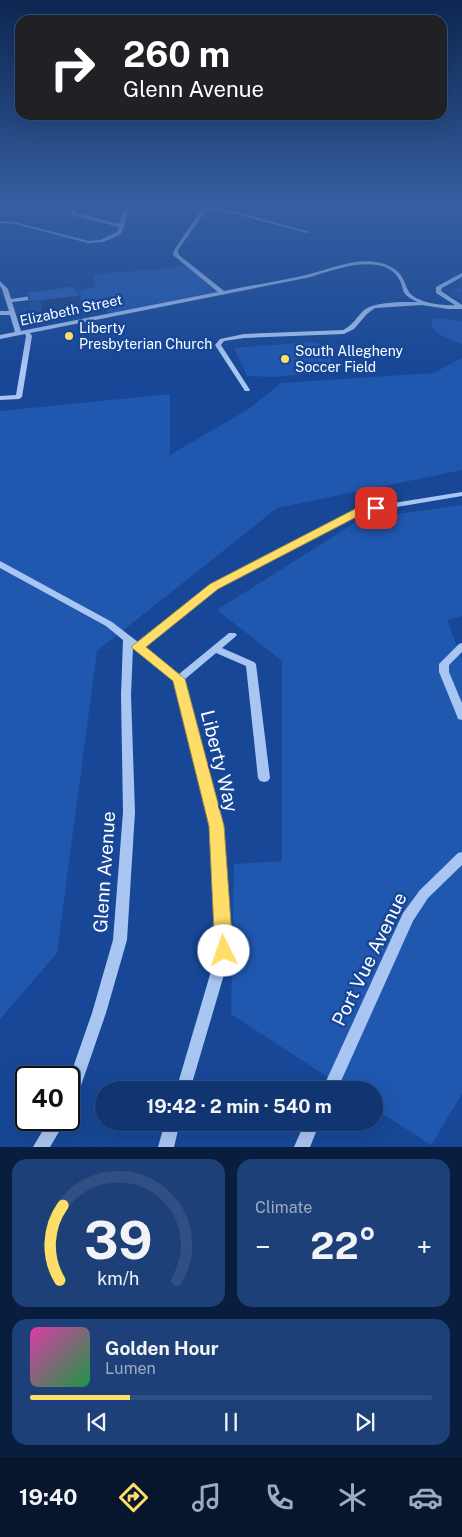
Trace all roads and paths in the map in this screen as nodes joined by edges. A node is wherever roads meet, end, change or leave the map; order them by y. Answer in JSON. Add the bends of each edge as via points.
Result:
{"nodes":[{"id":1,"x":182,"y":260,"type":"edge"},
{"id":2,"x":462,"y":275,"type":"edge"},
{"id":3,"x":0,"y":283,"type":"edge"},
{"id":4,"x":222,"y":292,"type":"junction"},
{"id":5,"x":43,"y":297,"type":"edge"},
{"id":6,"x":8,"y":298,"type":"junction"},
{"id":7,"x":426,"y":304,"type":"junction"},
{"id":8,"x":461,"y":306,"type":"edge"},
{"id":9,"x":0,"y":312,"type":"edge"},
{"id":10,"x":12,"y":314,"type":"junction"},
{"id":11,"x":27,"y":332,"type":"junction"},
{"id":12,"x":19,"y":334,"type":"junction"},
{"id":13,"x":0,"y":337,"type":"edge"},
{"id":14,"x":247,"y":390,"type":"dead end"},
{"id":15,"x":0,"y":398,"type":"edge"},
{"id":16,"x":462,"y":494,"type":"edge"},
{"id":17,"x":0,"y":564,"type":"edge"},
{"id":18,"x":232,"y":634,"type":"dead end"},
{"id":19,"x":133,"y":643,"type":"junction"},
{"id":20,"x":462,"y":646,"type":"edge"},
{"id":21,"x":215,"y":649,"type":"junction"},
{"id":22,"x":179,"y":679,"type":"junction"},
{"id":23,"x":462,"y":716,"type":"edge"},
{"id":24,"x":264,"y":778,"type":"dead end"},
{"id":25,"x":462,"y":857,"type":"edge"},
{"id":26,"x":80,"y":1068,"type":"edge"},
{"id":27,"x":186,"y":1081,"type":"edge"},
{"id":28,"x":333,"y":1081,"type":"edge"},
{"id":29,"x":51,"y":1131,"type":"edge"},
{"id":30,"x":170,"y":1131,"type":"edge"},
{"id":31,"x":310,"y":1131,"type":"edge"},
{"id":32,"x":41,"y":1147,"type":"edge"},
{"id":33,"x":166,"y":1147,"type":"edge"},
{"id":34,"x":302,"y":1147,"type":"edge"}],
"edges":[{"from":1,"to":4,"type":"street"},
{"from":2,"to":8,"type":"street","via":[[439,287],[438,292]]},
{"from":3,"to":6,"type":"street"},
{"from":4,"to":7,"type":"street","name":"Elizabeth Street","via":[[350,264],[369,264],[394,271],[410,295]]},
{"from":4,"to":11,"type":"street","name":"Elizabeth Street"},
{"from":5,"to":6,"type":"street"},
{"from":6,"to":10,"type":"street"},
{"from":7,"to":8,"type":"street","via":[[448,308]]},
{"from":7,"to":14,"type":"street","via":[[371,308],[349,331],[344,332],[244,336],[222,340],[218,345]]},
{"from":9,"to":10,"type":"street"},
{"from":10,"to":12,"type":"street"},
{"from":11,"to":12,"type":"street","name":"Elizabeth Street"},
{"from":11,"to":15,"type":"street","via":[[19,394],[15,398]]},
{"from":12,"to":13,"type":"street","name":"Elizabeth Street"},
{"from":16,"to":19,"type":"street","via":[[359,511],[214,587]]},
{"from":17,"to":19,"type":"street","via":[[78,605]]},
{"from":18,"to":21,"type":"street"},
{"from":19,"to":22,"type":"street"},
{"from":19,"to":26,"type":"street","name":"Glenn Avenue","via":[[126,695],[129,812],[120,940]]},
{"from":20,"to":23,"type":"street","via":[[444,664],[444,672]]},
{"from":21,"to":22,"type":"street"},
{"from":21,"to":24,"type":"street","via":[[251,664]]},
{"from":22,"to":27,"type":"street","name":"Liberty Way","via":[[216,826],[224,951]]},
{"from":25,"to":28,"type":"street","name":"Port Vue Avenue","via":[[424,894],[408,917]]},
{"from":29,"to":32,"type":"street"},
{"from":30,"to":33,"type":"street"},
{"from":31,"to":34,"type":"street"}]}
